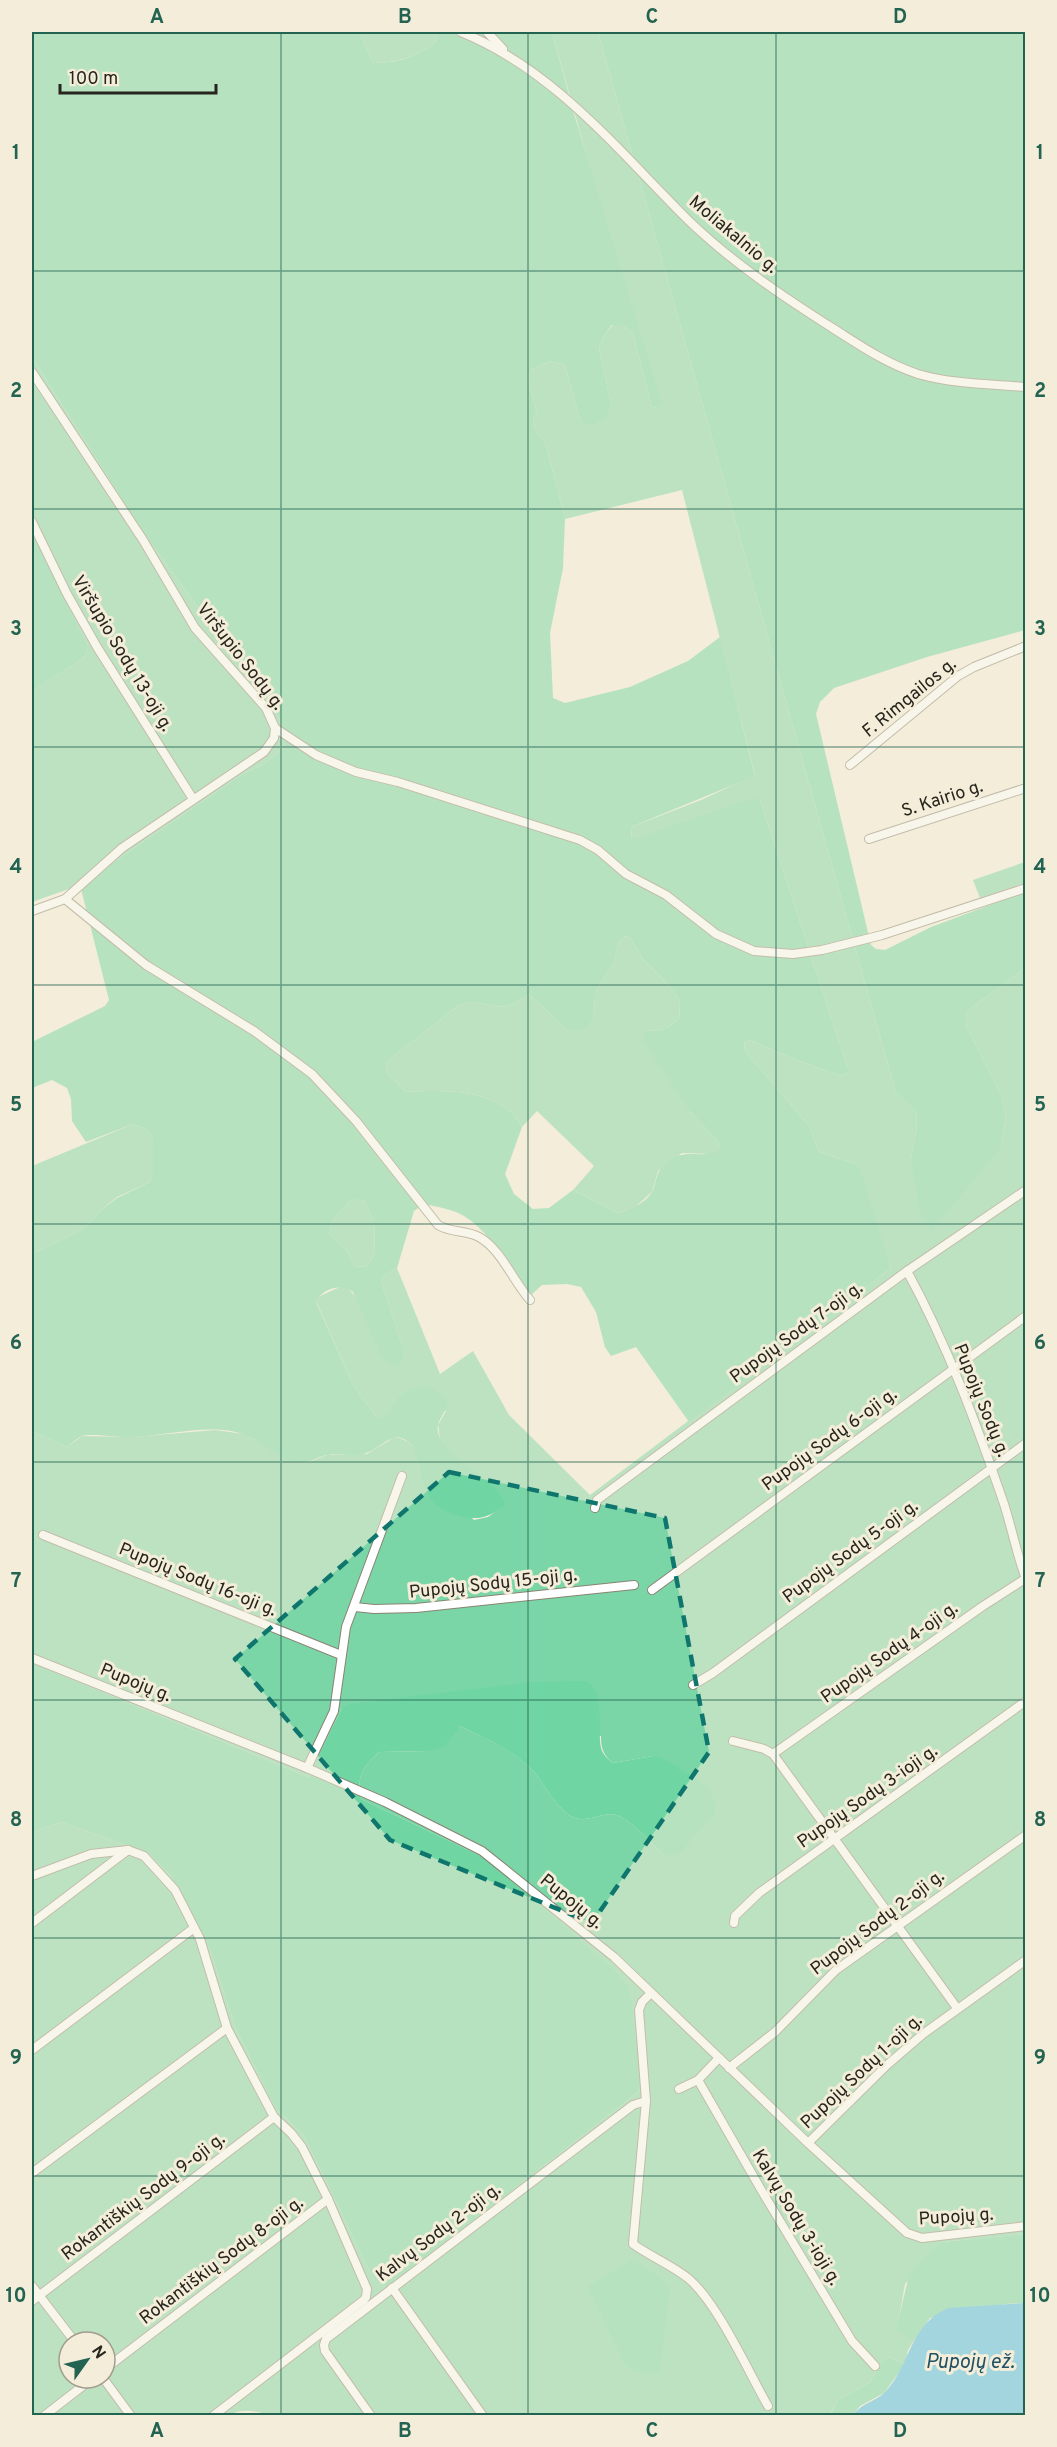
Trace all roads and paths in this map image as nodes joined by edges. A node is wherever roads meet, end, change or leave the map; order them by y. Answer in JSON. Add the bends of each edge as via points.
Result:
{"nodes":[{"id":1,"x":462,"y":32,"type":"edge"},
{"id":2,"x":487,"y":32,"type":"edge"},
{"id":3,"x":505,"y":52,"type":"junction"},
{"id":4,"x":32,"y":372,"type":"edge"},
{"id":5,"x":1026,"y":387,"type":"edge"},
{"id":6,"x":32,"y":522,"type":"edge"},
{"id":7,"x":1026,"y":646,"type":"edge"},
{"id":8,"x":275,"y":728,"type":"junction"},
{"id":9,"x":850,"y":765,"type":"dead end"},
{"id":10,"x":1026,"y":788,"type":"edge"},
{"id":11,"x":193,"y":798,"type":"junction"},
{"id":12,"x":869,"y":840,"type":"dead end"},
{"id":13,"x":1026,"y":888,"type":"edge"},
{"id":14,"x":65,"y":899,"type":"junction"},
{"id":15,"x":32,"y":911,"type":"edge"},
{"id":16,"x":1026,"y":1190,"type":"edge"},
{"id":17,"x":907,"y":1271,"type":"junction"},
{"id":18,"x":530,"y":1300,"type":"dead end"},
{"id":19,"x":1026,"y":1316,"type":"edge"},
{"id":20,"x":954,"y":1370,"type":"junction"},
{"id":21,"x":1026,"y":1443,"type":"edge"},
{"id":22,"x":991,"y":1468,"type":"junction"},
{"id":23,"x":402,"y":1476,"type":"dead end"},
{"id":24,"x":595,"y":1508,"type":"dead end"},
{"id":25,"x":43,"y":1535,"type":"dead end"},
{"id":26,"x":1025,"y":1575,"type":"edge"},
{"id":27,"x":634,"y":1585,"type":"dead end"},
{"id":28,"x":652,"y":1590,"type":"dead end"},
{"id":29,"x":355,"y":1607,"type":"junction"},
{"id":30,"x":341,"y":1655,"type":"junction"},
{"id":31,"x":32,"y":1658,"type":"edge"},
{"id":32,"x":693,"y":1685,"type":"dead end"},
{"id":33,"x":1026,"y":1701,"type":"edge"},
{"id":34,"x":733,"y":1741,"type":"dead end"},
{"id":35,"x":773,"y":1754,"type":"junction"},
{"id":36,"x":307,"y":1768,"type":"junction"},
{"id":37,"x":1026,"y":1835,"type":"edge"},
{"id":38,"x":834,"y":1838,"type":"junction"},
{"id":39,"x":128,"y":1850,"type":"junction"},
{"id":40,"x":32,"y":1876,"type":"edge"},
{"id":41,"x":32,"y":1923,"type":"edge"},
{"id":42,"x":734,"y":1923,"type":"dead end"},
{"id":43,"x":898,"y":1925,"type":"junction"},
{"id":44,"x":194,"y":1928,"type":"junction"},
{"id":45,"x":1026,"y":1960,"type":"edge"},
{"id":46,"x":651,"y":1993,"type":"junction"},
{"id":47,"x":957,"y":2008,"type":"junction"},
{"id":48,"x":227,"y":2028,"type":"junction"},
{"id":49,"x":32,"y":2050,"type":"edge"},
{"id":50,"x":719,"y":2058,"type":"junction"},
{"id":51,"x":729,"y":2068,"type":"junction"},
{"id":52,"x":698,"y":2080,"type":"junction"},
{"id":53,"x":679,"y":2089,"type":"dead end"},
{"id":54,"x":646,"y":2101,"type":"junction"},
{"id":55,"x":274,"y":2117,"type":"junction"},
{"id":56,"x":808,"y":2144,"type":"junction"},
{"id":57,"x":32,"y":2173,"type":"edge"},
{"id":58,"x":328,"y":2199,"type":"junction"},
{"id":59,"x":1026,"y":2226,"type":"edge"},
{"id":60,"x":32,"y":2286,"type":"edge"},
{"id":61,"x":392,"y":2288,"type":"junction"},
{"id":62,"x":35,"y":2298,"type":"edge"},
{"id":63,"x":64,"y":2330,"type":"edge"},
{"id":64,"x":117,"y":2359,"type":"edge"},
{"id":65,"x":875,"y":2366,"type":"dead end"},
{"id":66,"x":77,"y":2390,"type":"edge"},
{"id":67,"x":112,"y":2390,"type":"edge"},
{"id":68,"x":768,"y":2406,"type":"dead end"},
{"id":69,"x":44,"y":2415,"type":"edge"},
{"id":70,"x":131,"y":2415,"type":"edge"},
{"id":71,"x":213,"y":2415,"type":"edge"},
{"id":72,"x":371,"y":2415,"type":"edge"},
{"id":73,"x":483,"y":2415,"type":"edge"}],
"edges":[{"from":1,"to":3,"type":"street","name":"Moliakalnio g."},
{"from":2,"to":3,"type":"street"},
{"from":3,"to":5,"type":"street","name":"Moliakalnio g.","via":[[585,114],[721,250],[799,307],[873,353],[918,374]]},
{"from":4,"to":8,"type":"street","name":"Viršupio Sodų g.","via":[[143,540],[195,628],[266,708]]},
{"from":6,"to":11,"type":"street","name":"Viršupio Sodų 13-oji g.","via":[[97,647]]},
{"from":7,"to":9,"type":"street","name":"F. Rimgailos g.","via":[[958,676]]},
{"from":8,"to":11,"type":"street","name":"Viršupio Sodų g.","via":[[274,738],[264,752]]},
{"from":8,"to":13,"type":"street","via":[[316,755],[356,772],[580,840],[626,874],[666,895],[716,934],[754,951],[793,954],[822,950],[882,935]]},
{"from":10,"to":12,"type":"street","name":"S. Kairio g."},
{"from":11,"to":14,"type":"street","name":"Viršupio Sodų g.","via":[[122,848]]},
{"from":14,"to":15,"type":"street","name":"Viršupio Sodų g."},
{"from":14,"to":18,"type":"street","via":[[146,965],[254,1031],[312,1074],[356,1121],[438,1225],[479,1237],[491,1247]]},
{"from":16,"to":17,"type":"street","name":"Pupojų Sodų 7-oji g."},
{"from":17,"to":20,"type":"street","name":"Pupojų Sodų g."},
{"from":17,"to":24,"type":"street","name":"Pupojų Sodų 7-oji g.","via":[[597,1500]]},
{"from":19,"to":20,"type":"street","name":"Pupojų Sodų 6-oji g."},
{"from":20,"to":22,"type":"street","name":"Pupojų Sodų g."},
{"from":20,"to":28,"type":"street","name":"Pupojų Sodų 6-oji g."},
{"from":21,"to":22,"type":"street","name":"Pupojų Sodų 5-oji g."},
{"from":22,"to":26,"type":"street","name":"Pupojų Sodų g."},
{"from":22,"to":32,"type":"street","name":"Pupojų Sodų 5-oji g."},
{"from":23,"to":29,"type":"street"},
{"from":25,"to":30,"type":"street","name":"Pupojų Sodų 16-oji g."},
{"from":26,"to":35,"type":"street","name":"Pupojų Sodų 4-oji g."},
{"from":27,"to":29,"type":"street","name":"Pupojų Sodų 15-oji g.","via":[[416,1608]]},
{"from":29,"to":30,"type":"street","via":[[346,1627]]},
{"from":30,"to":36,"type":"street","via":[[334,1711]]},
{"from":31,"to":36,"type":"street","name":"Pupojų g."},
{"from":33,"to":38,"type":"street","name":"Pupojų Sodų 3-ioji g."},
{"from":34,"to":35,"type":"street"},
{"from":35,"to":38,"type":"street"},
{"from":36,"to":46,"type":"street","name":"Pupojų g.","via":[[482,1851],[605,1950]]},
{"from":37,"to":43,"type":"street","name":"Pupojų Sodų 2-oji g."},
{"from":38,"to":42,"type":"street","name":"Pupojų Sodų 3-ioji g.","via":[[759,1893],[735,1916]]},
{"from":38,"to":43,"type":"street"},
{"from":39,"to":40,"type":"street","via":[[91,1854]]},
{"from":39,"to":41,"type":"street"},
{"from":39,"to":44,"type":"street","via":[[144,1856],[175,1890]]},
{"from":43,"to":47,"type":"street"},
{"from":43,"to":51,"type":"street","name":"Pupojų Sodų 2-oji g.","via":[[836,1970],[775,2032]]},
{"from":44,"to":48,"type":"street"},
{"from":44,"to":49,"type":"street"},
{"from":45,"to":47,"type":"street","name":"Pupojų Sodų 1-oji g."},
{"from":46,"to":50,"type":"street","name":"Pupojų g."},
{"from":46,"to":54,"type":"street","via":[[639,2010]]},
{"from":47,"to":56,"type":"street","name":"Pupojų Sodų 1-oji g.","via":[[887,2065]]},
{"from":48,"to":55,"type":"street"},
{"from":48,"to":57,"type":"street"},
{"from":50,"to":51,"type":"street","name":"Pupojų g."},
{"from":50,"to":52,"type":"street"},
{"from":51,"to":56,"type":"street","name":"Pupojų g."},
{"from":52,"to":53,"type":"street"},
{"from":52,"to":65,"type":"street","name":"Kalvų Sodų 3-ioji g.","via":[[852,2341]]},
{"from":54,"to":61,"type":"street","name":"Kalvų Sodų 2-oji g.","via":[[633,2105]]},
{"from":54,"to":68,"type":"street","via":[[633,2244],[695,2286],[714,2311]]},
{"from":55,"to":58,"type":"street","via":[[298,2139]]},
{"from":55,"to":62,"type":"street","name":"Rokantiškių Sodų 9-oji g."},
{"from":56,"to":59,"type":"street","name":"Pupojų g.","via":[[915,2238]]},
{"from":58,"to":64,"type":"street","name":"Rokantiškių Sodų 8-oji g."},
{"from":58,"to":71,"type":"street","via":[[367,2289],[366,2297]]},
{"from":60,"to":62,"type":"street"},
{"from":61,"to":72,"type":"street","name":"Kalvų Sodų 2-oji g.","via":[[326,2339],[324,2345]]},
{"from":61,"to":73,"type":"street"},
{"from":62,"to":63,"type":"street"},
{"from":66,"to":69,"type":"street"},
{"from":67,"to":70,"type":"street"}]}
